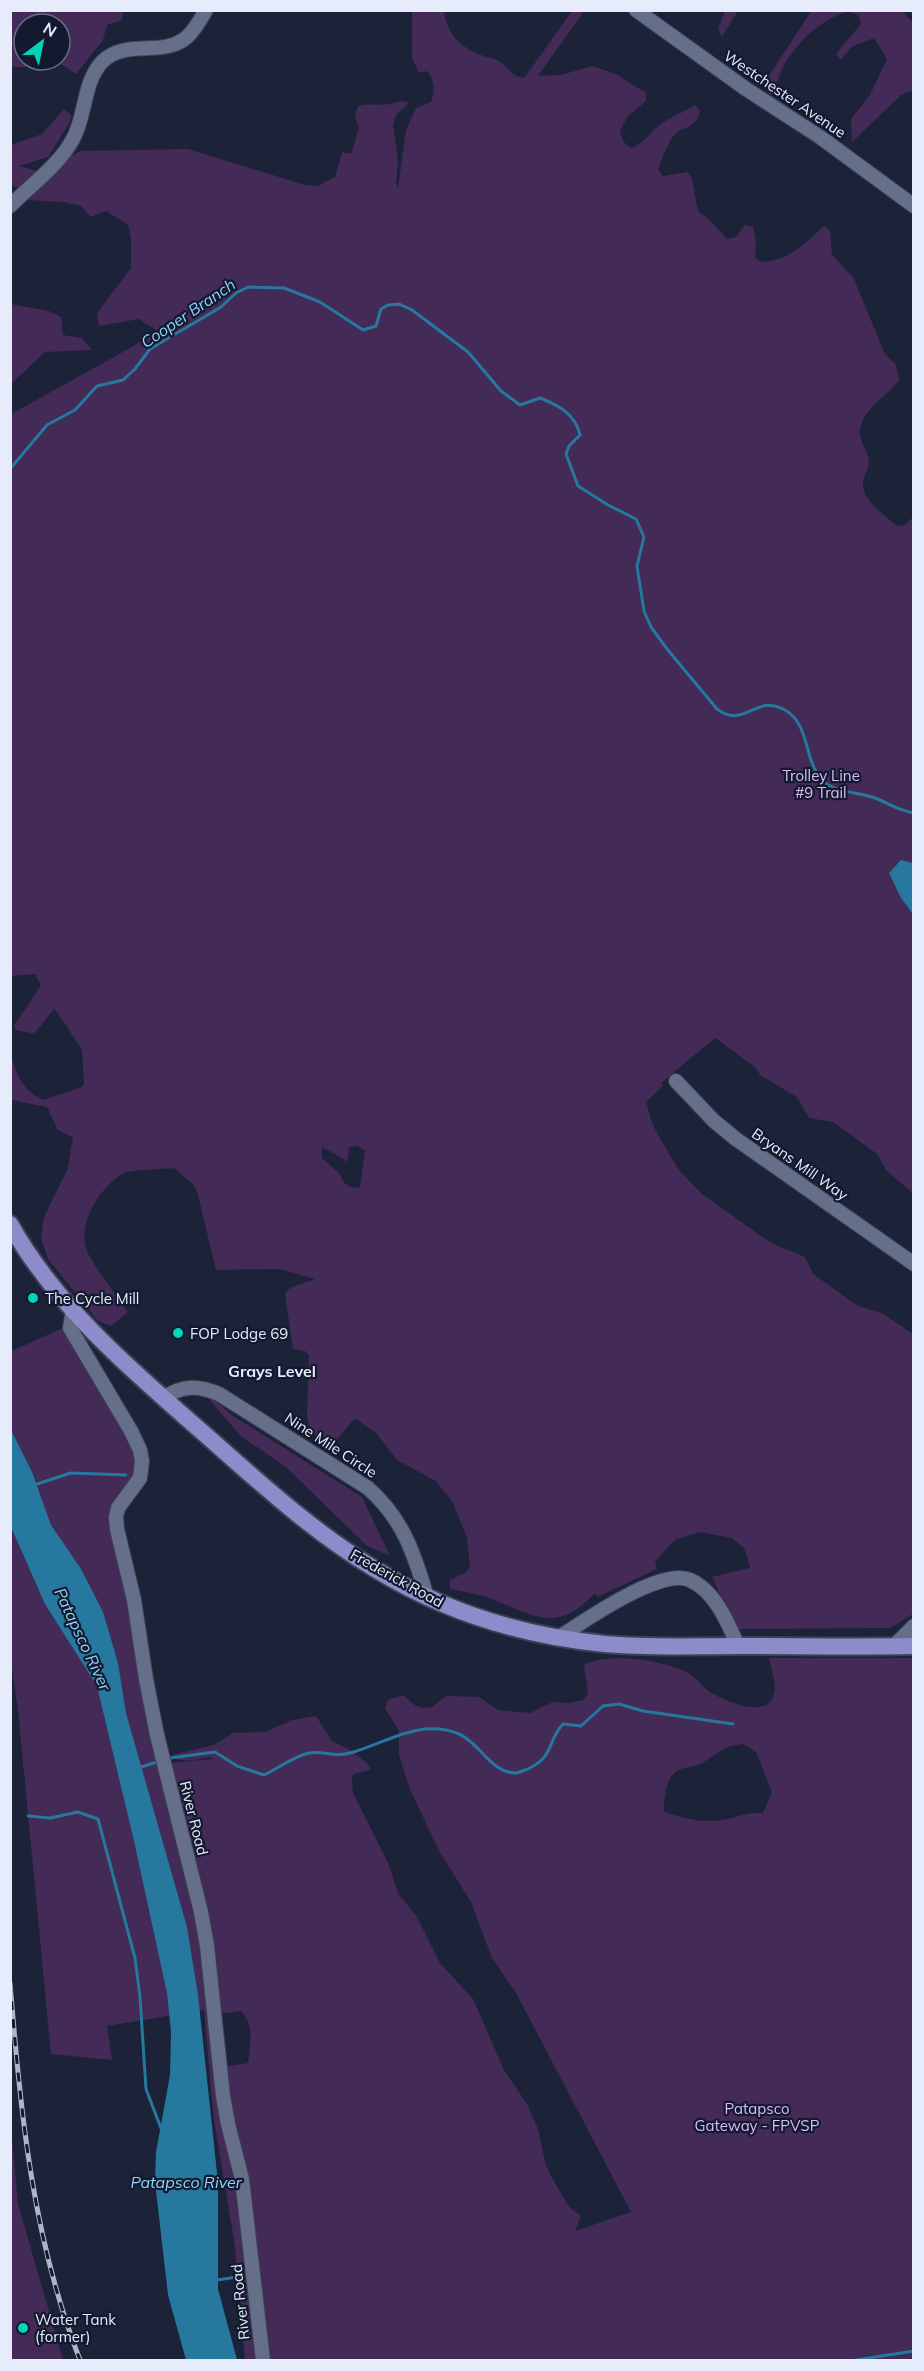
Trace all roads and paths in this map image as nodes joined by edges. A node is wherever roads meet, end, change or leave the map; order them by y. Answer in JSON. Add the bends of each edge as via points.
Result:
{"nodes":[{"id":1,"x":206,"y":10,"type":"edge"},
{"id":2,"x":636,"y":10,"type":"edge"},
{"id":3,"x":14,"y":203,"type":"edge"},
{"id":4,"x":914,"y":206,"type":"edge"},
{"id":5,"x":676,"y":1082,"type":"dead end"},
{"id":6,"x":10,"y":1224,"type":"edge"},
{"id":7,"x":914,"y":1264,"type":"edge"},
{"id":8,"x":72,"y":1309,"type":"junction"},
{"id":9,"x":163,"y":1398,"type":"junction"},
{"id":10,"x":427,"y":1597,"type":"junction"},
{"id":11,"x":914,"y":1626,"type":"edge"},
{"id":12,"x":558,"y":1638,"type":"junction"},
{"id":13,"x":738,"y":1646,"type":"junction"},
{"id":14,"x":894,"y":1646,"type":"junction"},
{"id":15,"x":914,"y":1646,"type":"edge"},
{"id":16,"x":262,"y":2361,"type":"edge"}],
"edges":[{"from":1,"to":3,"type":"street","via":[[182,41],[164,47],[124,50],[101,63],[91,80],[73,139]]},
{"from":2,"to":4,"type":"street","name":"Westchester Avenue"},
{"from":5,"to":7,"type":"street","name":"Bryans Mill Way","via":[[736,1139]]},
{"from":6,"to":8,"type":"main road","name":"Frederick Road"},
{"from":8,"to":9,"type":"main road","name":"Frederick Road"},
{"from":8,"to":16,"type":"street","name":"River Road","via":[[70,1328],[131,1431],[142,1461],[140,1478],[118,1508],[117,1529],[135,1600],[157,1735],[207,1946],[223,2096],[242,2179]]},
{"from":9,"to":10,"type":"main road","name":"Frederick Road","via":[[319,1530],[375,1570]]},
{"from":9,"to":10,"type":"street","name":"Nine Mile Circle","via":[[188,1387],[219,1394],[368,1488],[385,1503],[407,1540]]},
{"from":10,"to":12,"type":"main road","name":"Frederick Road","via":[[491,1622]]},
{"from":11,"to":14,"type":"street"},
{"from":12,"to":13,"type":"main road","name":"Frederick Road","via":[[633,1646]]},
{"from":12,"to":13,"type":"street","via":[[598,1611],[677,1577],[706,1591],[727,1621]]},
{"from":13,"to":14,"type":"main road","name":"Frederick Road"},
{"from":14,"to":15,"type":"main road","name":"Frederick Road"}]}
